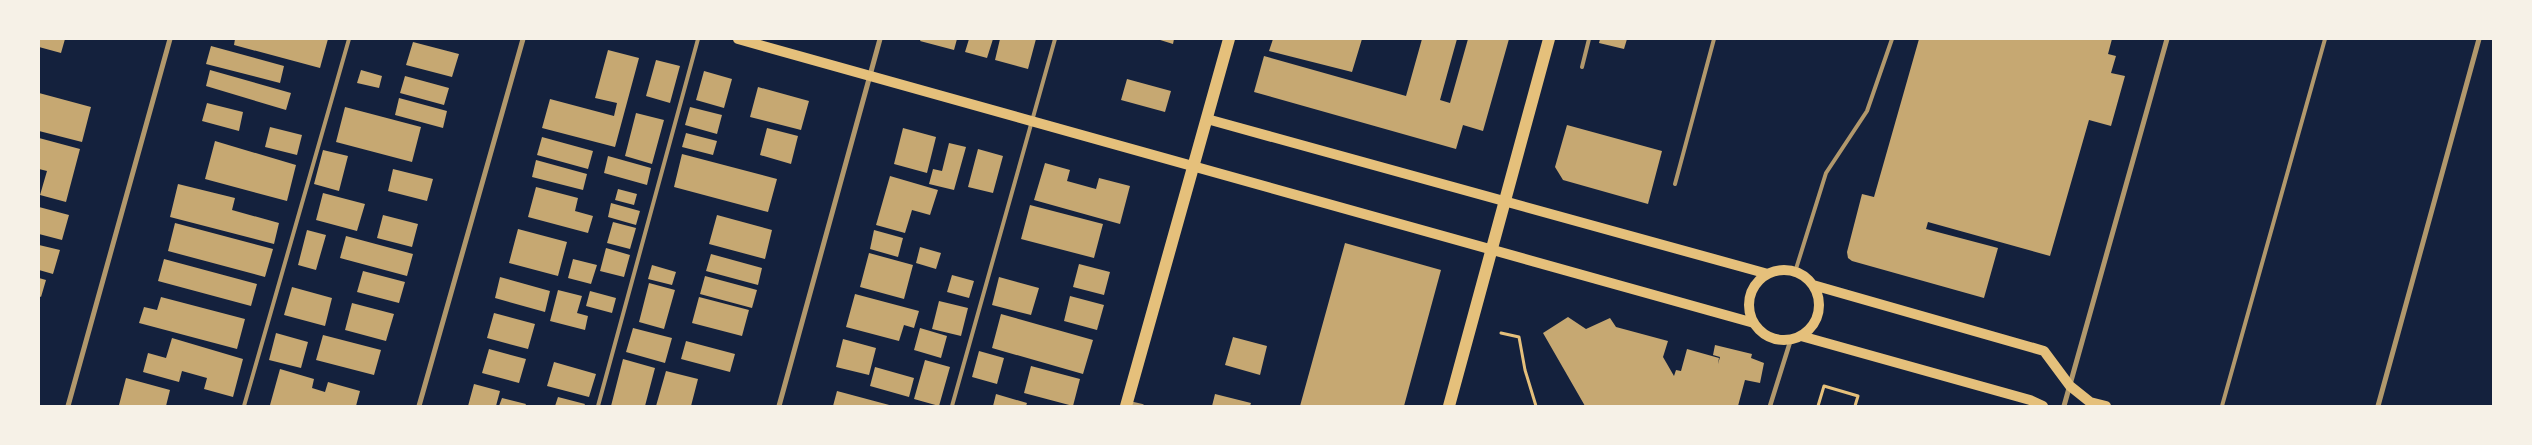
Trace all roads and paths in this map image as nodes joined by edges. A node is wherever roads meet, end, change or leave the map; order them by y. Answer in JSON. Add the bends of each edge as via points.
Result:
{"nodes":[{"id":1,"x":170,"y":39,"type":"edge"},
{"id":2,"x":349,"y":39,"type":"edge"},
{"id":3,"x":523,"y":39,"type":"edge"},
{"id":4,"x":698,"y":39,"type":"edge"},
{"id":5,"x":738,"y":39,"type":"edge"},
{"id":6,"x":880,"y":39,"type":"edge"},
{"id":7,"x":1055,"y":39,"type":"edge"},
{"id":8,"x":1229,"y":39,"type":"edge"},
{"id":9,"x":1549,"y":39,"type":"edge"},
{"id":10,"x":1589,"y":39,"type":"edge"},
{"id":11,"x":1714,"y":39,"type":"edge"},
{"id":12,"x":1892,"y":39,"type":"edge"},
{"id":13,"x":2167,"y":39,"type":"edge"},
{"id":14,"x":2325,"y":39,"type":"edge"},
{"id":15,"x":2479,"y":39,"type":"edge"},
{"id":16,"x":1582,"y":67,"type":"dead end"},
{"id":17,"x":870,"y":75,"type":"junction"},
{"id":18,"x":1206,"y":119,"type":"junction"},
{"id":19,"x":1033,"y":121,"type":"junction"},
{"id":20,"x":1194,"y":165,"type":"junction"},
{"id":21,"x":1675,"y":184,"type":"dead end"},
{"id":22,"x":1505,"y":201,"type":"junction"},
{"id":23,"x":1492,"y":249,"type":"junction"},
{"id":24,"x":1795,"y":272,"type":"junction"},
{"id":25,"x":1768,"y":274,"type":"junction"},
{"id":26,"x":1813,"y":284,"type":"junction"},
{"id":27,"x":1754,"y":323,"type":"junction"},
{"id":28,"x":1501,"y":334,"type":"dead end"},
{"id":29,"x":1796,"y":338,"type":"junction"},
{"id":30,"x":2070,"y":386,"type":"junction"},
{"id":31,"x":1127,"y":404,"type":"edge"},
{"id":32,"x":68,"y":406,"type":"edge"},
{"id":33,"x":244,"y":406,"type":"edge"},
{"id":34,"x":419,"y":406,"type":"edge"},
{"id":35,"x":598,"y":406,"type":"edge"},
{"id":36,"x":779,"y":406,"type":"edge"},
{"id":37,"x":952,"y":406,"type":"edge"},
{"id":38,"x":1142,"y":406,"type":"edge"},
{"id":39,"x":1449,"y":406,"type":"edge"},
{"id":40,"x":1536,"y":406,"type":"edge"},
{"id":41,"x":1770,"y":406,"type":"edge"},
{"id":42,"x":1818,"y":406,"type":"edge"},
{"id":43,"x":1855,"y":406,"type":"edge"},
{"id":44,"x":2043,"y":406,"type":"edge"},
{"id":45,"x":2064,"y":406,"type":"edge"},
{"id":46,"x":2106,"y":406,"type":"edge"},
{"id":47,"x":2222,"y":406,"type":"edge"},
{"id":48,"x":2378,"y":406,"type":"edge"}],
"edges":[{"from":1,"to":32,"type":"street"},
{"from":2,"to":33,"type":"lane"},
{"from":3,"to":34,"type":"street"},
{"from":4,"to":35,"type":"lane"},
{"from":5,"to":17,"type":"main road"},
{"from":6,"to":17,"type":"street"},
{"from":7,"to":19,"type":"lane"},
{"from":8,"to":18,"type":"main road"},
{"from":9,"to":22,"type":"main road"},
{"from":10,"to":16,"type":"lane"},
{"from":11,"to":21,"type":"lane"},
{"from":12,"to":24,"type":"lane","via":[[1867,111],[1826,173]]},
{"from":13,"to":30,"type":"street"},
{"from":14,"to":47,"type":"lane"},
{"from":15,"to":48,"type":"street"},
{"from":17,"to":19,"type":"main road"},
{"from":17,"to":36,"type":"street"},
{"from":18,"to":20,"type":"main road"},
{"from":18,"to":22,"type":"main road"},
{"from":19,"to":20,"type":"main road"},
{"from":19,"to":37,"type":"lane"},
{"from":20,"to":23,"type":"main road"},
{"from":20,"to":31,"type":"main road"},
{"from":22,"to":23,"type":"main road"},
{"from":22,"to":25,"type":"main road"},
{"from":23,"to":27,"type":"main road"},
{"from":23,"to":39,"type":"main road"},
{"from":24,"to":25,"type":"main road"},
{"from":24,"to":26,"type":"main road"},
{"from":25,"to":27,"type":"main road","via":[[1752,290],[1749,301]]},
{"from":26,"to":29,"type":"main road","via":[[1818,295],[1818,313],[1810,329]]},
{"from":26,"to":30,"type":"main road","via":[[2044,351]]},
{"from":27,"to":29,"type":"main road","via":[[1770,337]]},
{"from":28,"to":40,"type":"path","via":[[1519,337]]},
{"from":29,"to":41,"type":"street"},
{"from":29,"to":44,"type":"main road"},
{"from":30,"to":45,"type":"street"},
{"from":30,"to":46,"type":"main road","via":[[2090,402]]},
{"from":31,"to":38,"type":"lane"},
{"from":42,"to":43,"type":"path","via":[[1824,386],[1858,396]]}]}
